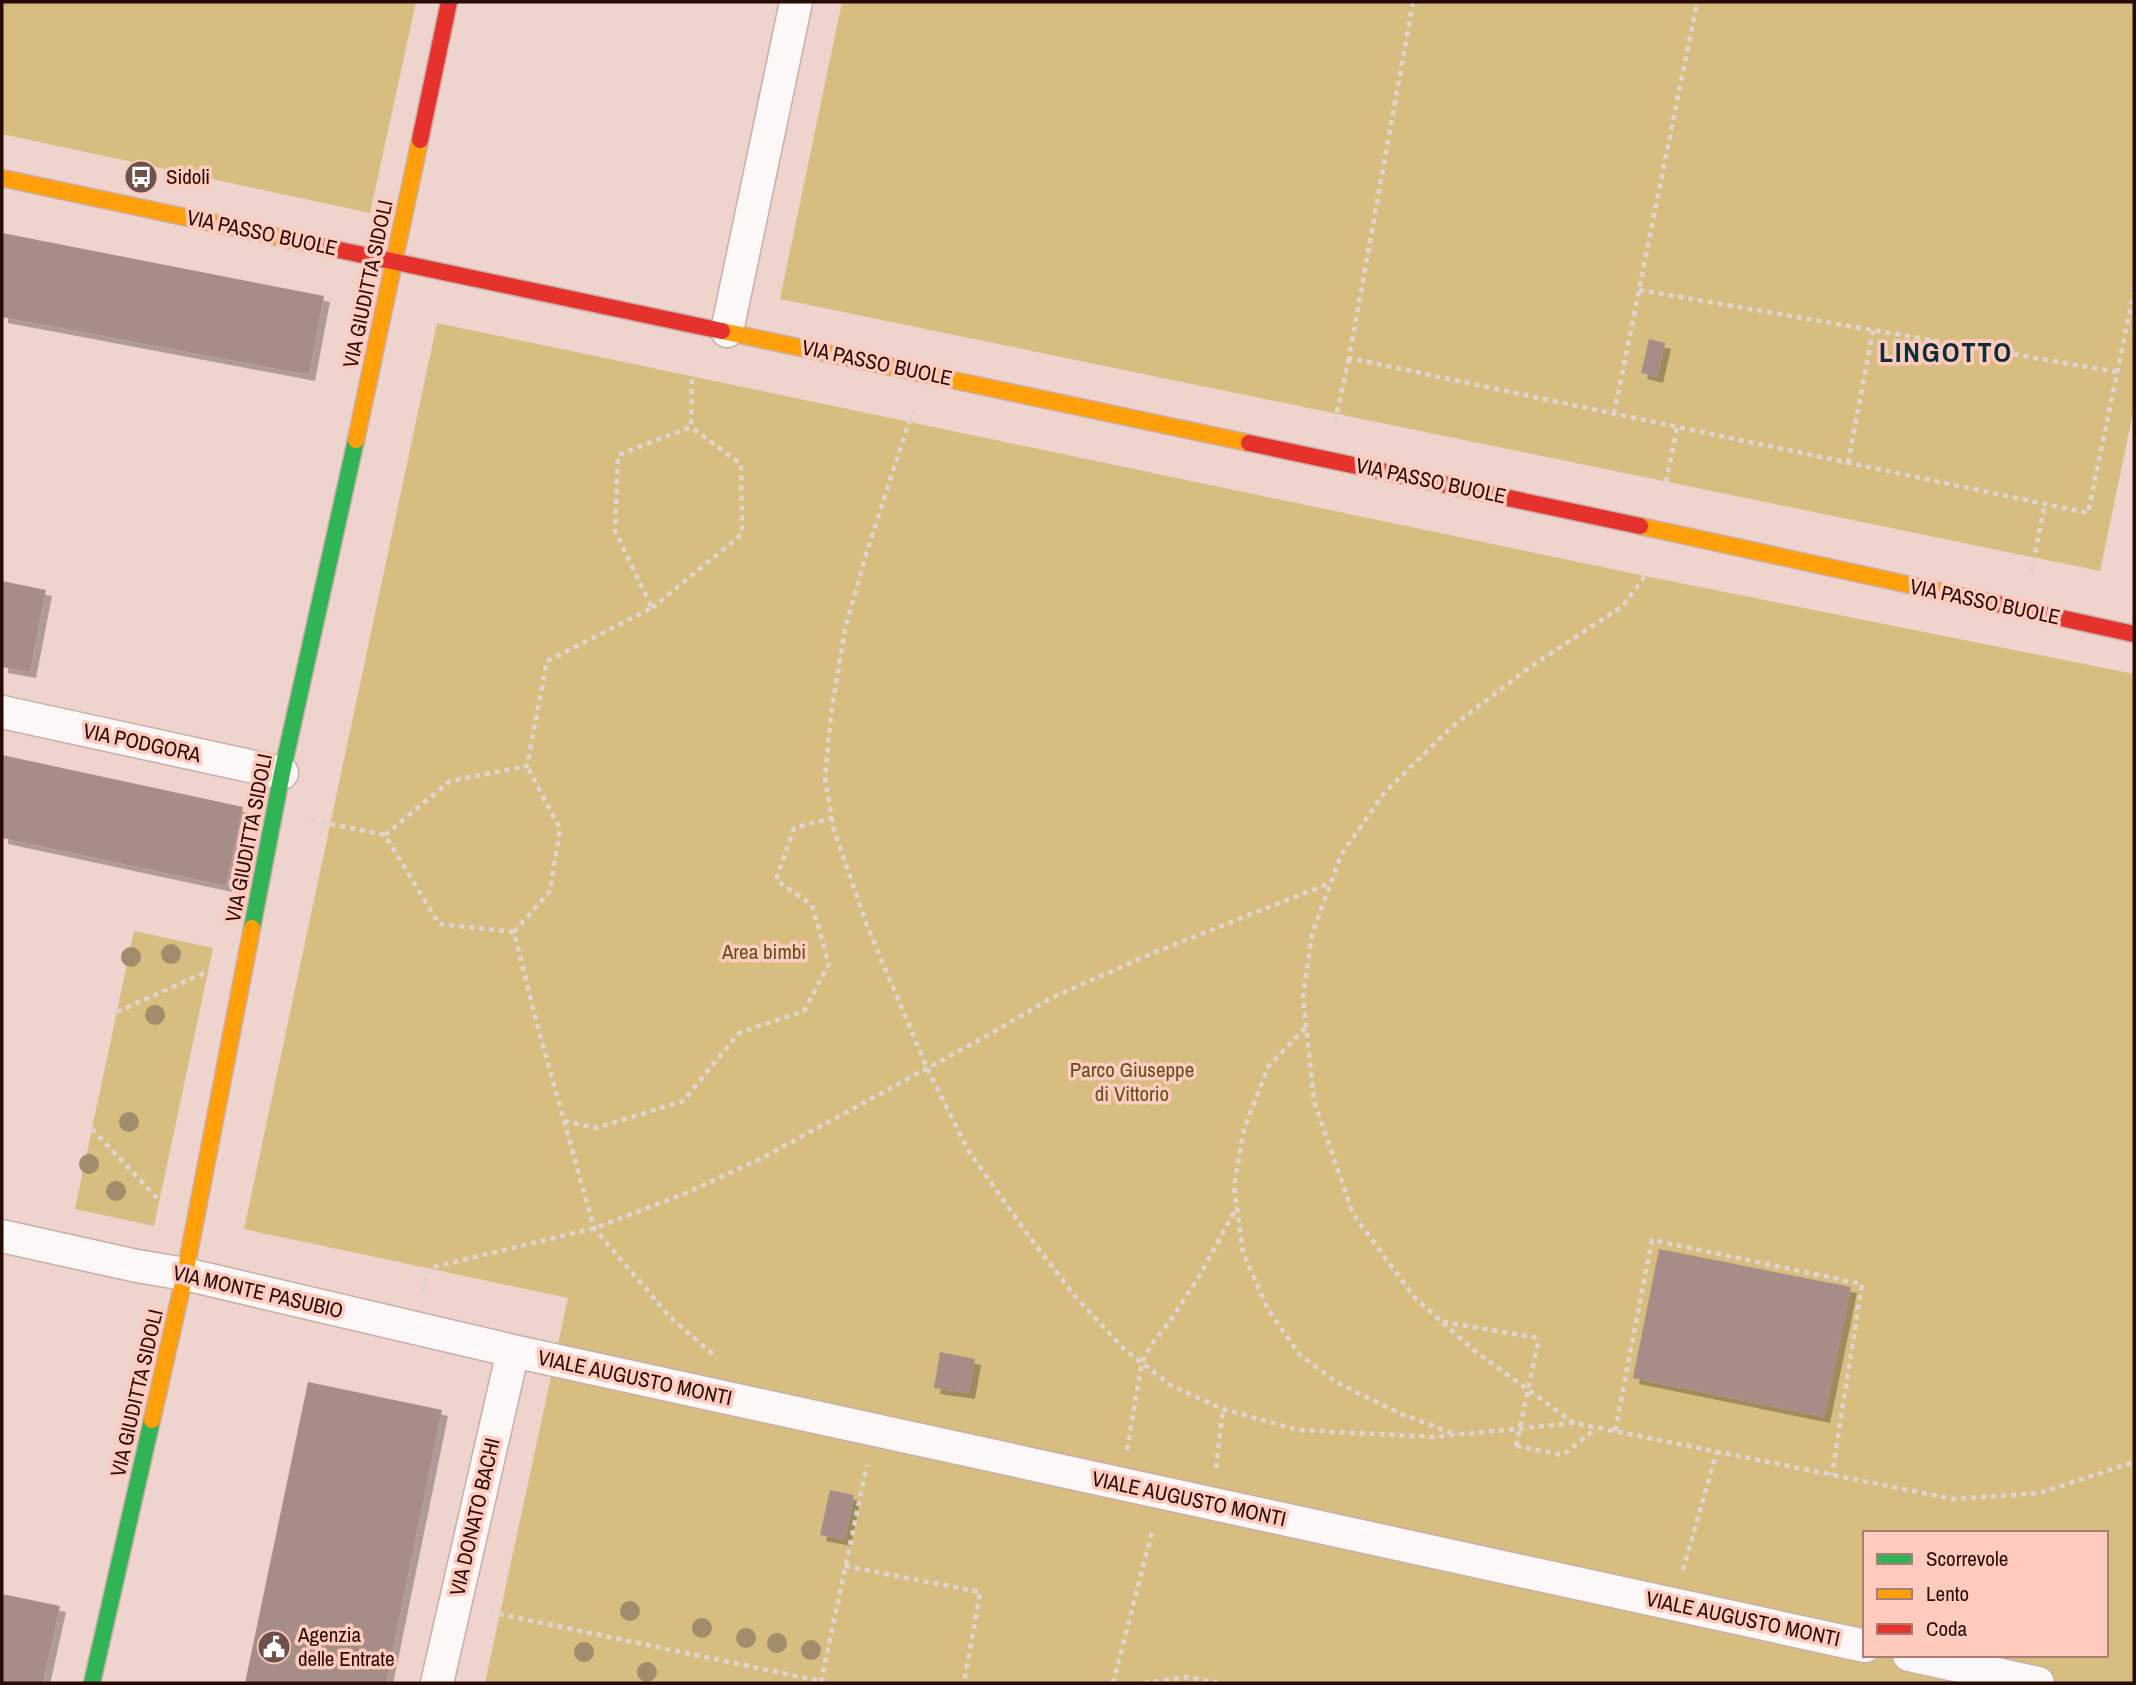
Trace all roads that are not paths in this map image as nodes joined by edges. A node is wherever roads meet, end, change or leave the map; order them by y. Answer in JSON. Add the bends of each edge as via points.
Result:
{"nodes":[{"id":1,"x":449,"y":2,"type":"edge"},
{"id":2,"x":796,"y":2,"type":"edge"},
{"id":3,"x":2,"y":178,"type":"edge"},
{"id":4,"x":395,"y":260,"type":"junction"},
{"id":5,"x":727,"y":331,"type":"junction"},
{"id":6,"x":2134,"y":634,"type":"edge"},
{"id":7,"x":2,"y":712,"type":"edge"},
{"id":8,"x":282,"y":773,"type":"junction"},
{"id":9,"x":2,"y":1236,"type":"edge"},
{"id":10,"x":185,"y":1273,"type":"junction"},
{"id":11,"x":513,"y":1351,"type":"junction"},
{"id":12,"x":1863,"y":1646,"type":"edge"},
{"id":13,"x":1918,"y":1657,"type":"edge"},
{"id":14,"x":92,"y":1683,"type":"edge"},
{"id":15,"x":437,"y":1683,"type":"edge"},
{"id":16,"x":2038,"y":1683,"type":"edge"}],
"edges":[{"from":1,"to":4,"type":"street","name":"VIA GIUDITTA SIDOLI"},
{"from":2,"to":5,"type":"street"},
{"from":3,"to":4,"type":"street","name":"VIA PASSO BUOLE"},
{"from":4,"to":5,"type":"street","name":"VIA PASSO BUOLE"},
{"from":4,"to":8,"type":"street","name":"VIA GIUDITTA SIDOLI"},
{"from":5,"to":6,"type":"street","name":"VIA PASSO BUOLE"},
{"from":7,"to":8,"type":"street","name":"VIA PODGORA"},
{"from":8,"to":10,"type":"street","name":"VIA GIUDITTA SIDOLI"},
{"from":9,"to":10,"type":"street","name":"VIA MONTE PASUBIO"},
{"from":10,"to":11,"type":"street","name":"VIA MONTE PASUBIO"},
{"from":10,"to":14,"type":"street","name":"VIA GIUDITTA SIDOLI"},
{"from":11,"to":12,"type":"street","name":"VIALE AUGUSTO MONTI"},
{"from":11,"to":15,"type":"street","name":"VIA DONATO BACHI"},
{"from":13,"to":16,"type":"street"}]}
